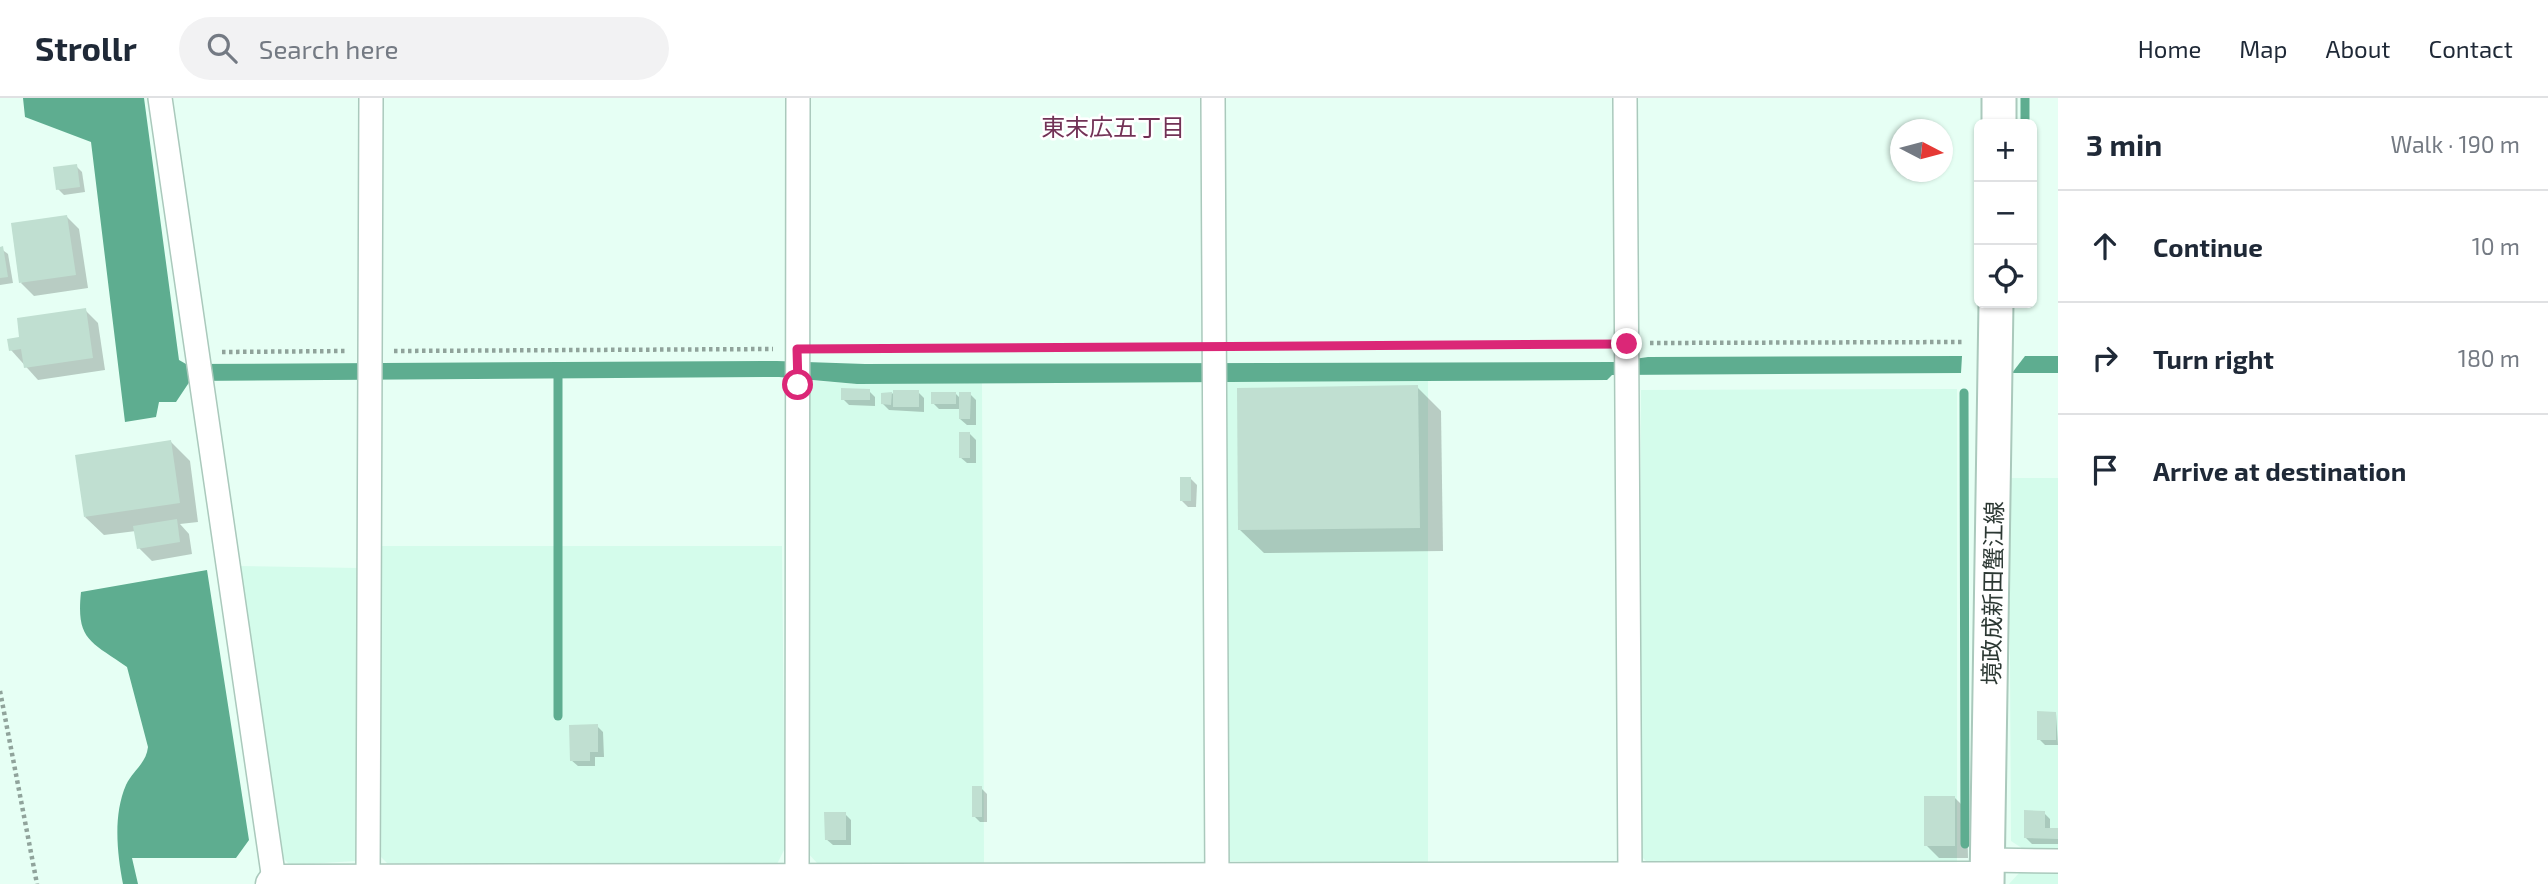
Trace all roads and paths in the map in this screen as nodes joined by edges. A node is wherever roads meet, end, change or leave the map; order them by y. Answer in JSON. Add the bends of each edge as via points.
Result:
{"nodes":[{"id":1,"x":160,"y":98,"type":"edge"},
{"id":2,"x":372,"y":98,"type":"edge"},
{"id":3,"x":798,"y":98,"type":"edge"},
{"id":4,"x":1213,"y":98,"type":"edge"},
{"id":5,"x":1625,"y":98,"type":"edge"},
{"id":6,"x":1999,"y":98,"type":"edge"},
{"id":7,"x":1999,"y":119,"type":"edge"},
{"id":8,"x":1996,"y":308,"type":"edge"},
{"id":9,"x":1996,"y":341,"type":"junction"},
{"id":10,"x":1627,"y":349,"type":"junction"},
{"id":11,"x":1214,"y":351,"type":"junction"},
{"id":12,"x":798,"y":353,"type":"junction"},
{"id":13,"x":197,"y":356,"type":"junction"},
{"id":14,"x":370,"y":365,"type":"junction"},
{"id":15,"x":0,"y":691,"type":"edge"},
{"id":16,"x":2058,"y":861,"type":"edge"},
{"id":17,"x":1988,"y":874,"type":"edge"},
{"id":18,"x":1630,"y":877,"type":"junction"},
{"id":19,"x":797,"y":879,"type":"junction"},
{"id":20,"x":1217,"y":880,"type":"junction"},
{"id":21,"x":273,"y":882,"type":"edge"},
{"id":22,"x":368,"y":882,"type":"junction"},
{"id":23,"x":37,"y":884,"type":"edge"}],
"edges":[{"from":1,"to":13,"type":"street"},
{"from":2,"to":14,"type":"street"},
{"from":3,"to":12,"type":"street"},
{"from":4,"to":11,"type":"street"},
{"from":5,"to":10,"type":"street"},
{"from":6,"to":7,"type":"main road"},
{"from":8,"to":9,"type":"main road","name":"境政成新田蟹江線"},
{"from":9,"to":10,"type":"path"},
{"from":9,"to":17,"type":"main road","name":"境政成新田蟹江線"},
{"from":10,"to":11,"type":"path"},
{"from":10,"to":18,"type":"street"},
{"from":11,"to":12,"type":"path"},
{"from":11,"to":20,"type":"street"},
{"from":12,"to":14,"type":"path"},
{"from":12,"to":19,"type":"street"},
{"from":13,"to":14,"type":"path"},
{"from":13,"to":21,"type":"street"},
{"from":14,"to":22,"type":"street"},
{"from":15,"to":23,"type":"path"},
{"from":16,"to":17,"type":"street"},
{"from":17,"to":18,"type":"street"},
{"from":18,"to":20,"type":"street"},
{"from":19,"to":20,"type":"street"},
{"from":19,"to":22,"type":"street"},
{"from":21,"to":22,"type":"street"}]}
